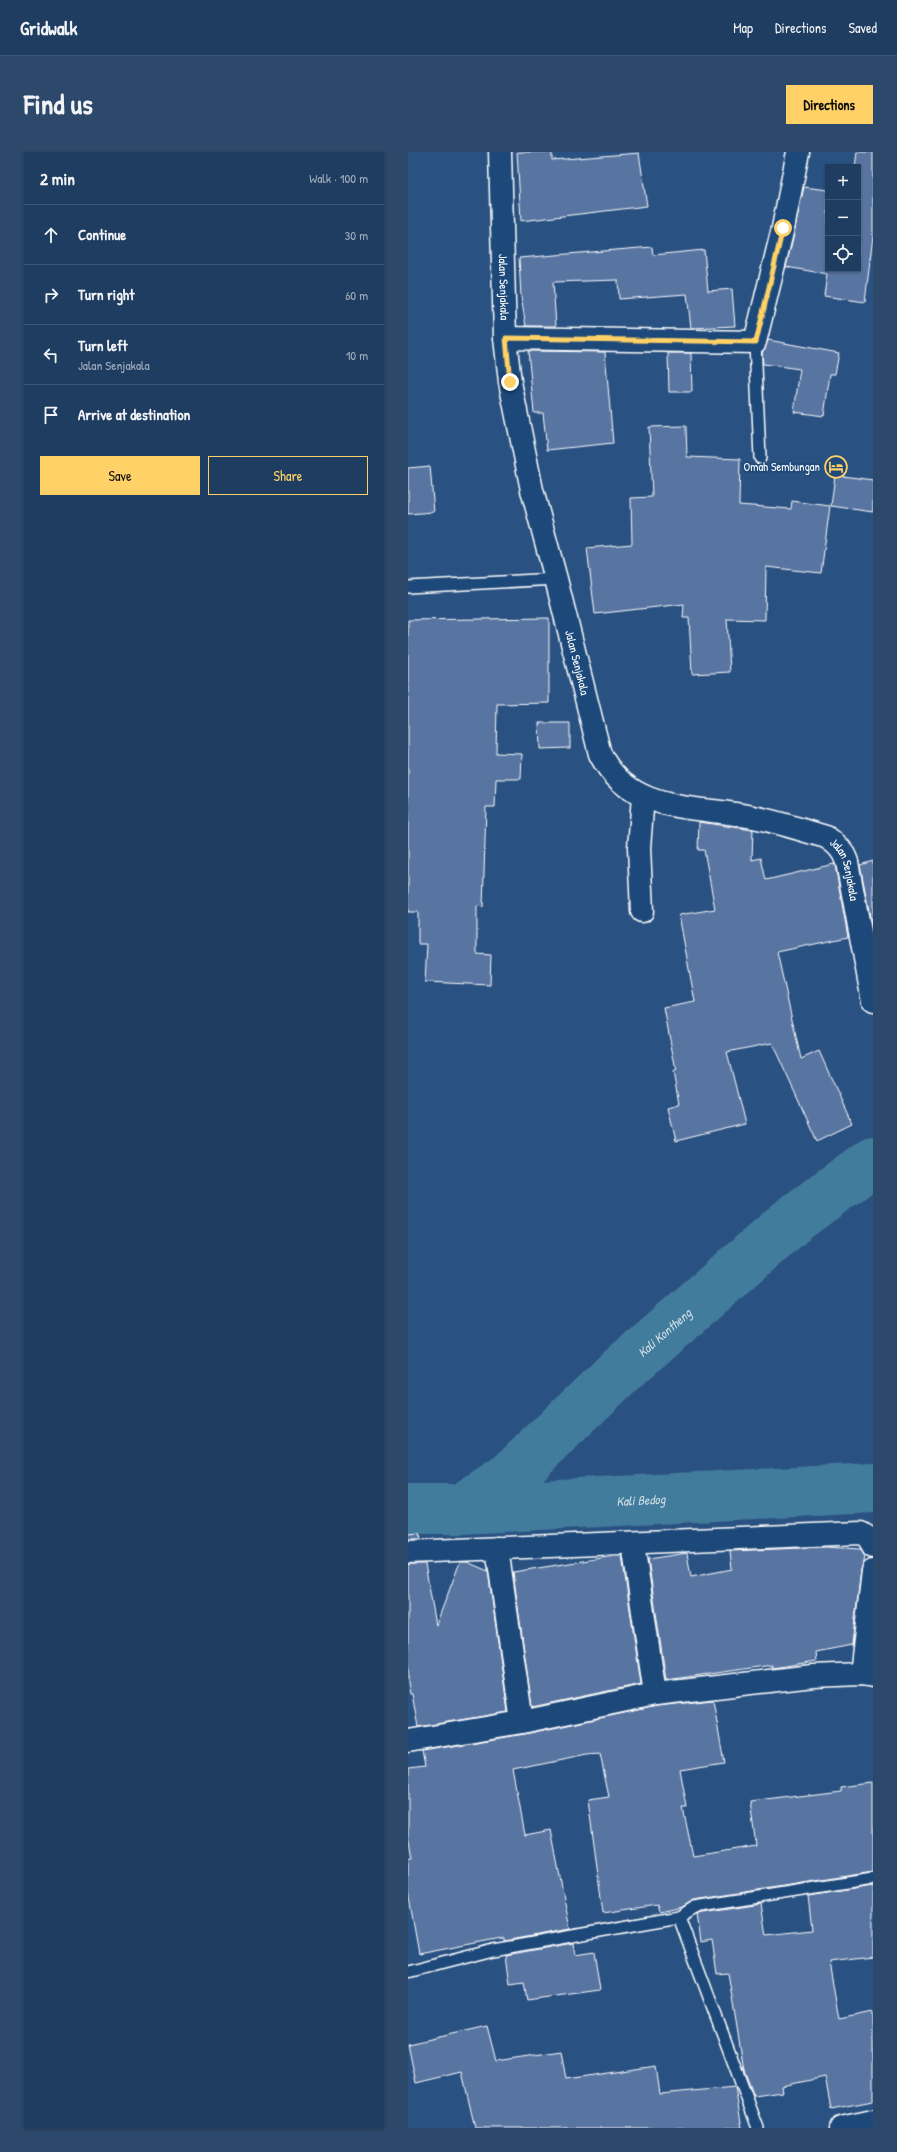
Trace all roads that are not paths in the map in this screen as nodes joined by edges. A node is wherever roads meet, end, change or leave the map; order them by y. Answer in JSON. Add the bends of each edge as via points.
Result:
{"nodes":[{"id":1,"x":500,"y":152,"type":"edge"},
{"id":2,"x":798,"y":152,"type":"edge"},
{"id":3,"x":506,"y":338,"type":"junction"},
{"id":4,"x":756,"y":342,"type":"junction"},
{"id":5,"x":760,"y":458,"type":"dead end"},
{"id":6,"x":556,"y":579,"type":"junction"},
{"id":7,"x":408,"y":587,"type":"edge"},
{"id":8,"x":643,"y":796,"type":"junction"},
{"id":9,"x":642,"y":911,"type":"dead end"},
{"id":10,"x":872,"y":989,"type":"edge"},
{"id":11,"x":633,"y":1544,"type":"junction"},
{"id":12,"x":873,"y":1546,"type":"edge"},
{"id":13,"x":497,"y":1548,"type":"junction"},
{"id":14,"x":408,"y":1552,"type":"edge"},
{"id":15,"x":873,"y":1571,"type":"edge"},
{"id":16,"x":867,"y":1675,"type":"edge"},
{"id":17,"x":655,"y":1694,"type":"junction"},
{"id":18,"x":522,"y":1722,"type":"junction"},
{"id":19,"x":408,"y":1741,"type":"edge"},
{"id":20,"x":873,"y":1879,"type":"edge"},
{"id":21,"x":679,"y":1917,"type":"junction"},
{"id":22,"x":408,"y":1972,"type":"edge"},
{"id":23,"x":873,"y":2120,"type":"edge"},
{"id":24,"x":758,"y":2128,"type":"edge"},
{"id":25,"x":841,"y":2128,"type":"edge"}],
"edges":[{"from":1,"to":3,"type":"street","name":"Jalan Senjakala"},
{"from":2,"to":4,"type":"street"},
{"from":3,"to":4,"type":"street"},
{"from":3,"to":6,"type":"street","name":"Jalan Senjakala","via":[[510,382],[532,490]]},
{"from":4,"to":5,"type":"lane"},
{"from":6,"to":7,"type":"lane"},
{"from":6,"to":8,"type":"street","name":"Jalan Senjakala","via":[[600,754],[607,768],[620,781]]},
{"from":8,"to":9,"type":"street","via":[[639,848]]},
{"from":8,"to":10,"type":"street","name":"Jalan Senjakala","via":[[665,804],[752,817],[826,836],[836,843],[843,851],[847,862]]},
{"from":11,"to":12,"type":"street","via":[[861,1533]]},
{"from":11,"to":13,"type":"street"},
{"from":11,"to":17,"type":"street"},
{"from":13,"to":14,"type":"street"},
{"from":13,"to":18,"type":"street"},
{"from":15,"to":16,"type":"street"},
{"from":16,"to":17,"type":"street","via":[[812,1676]]},
{"from":17,"to":18,"type":"street"},
{"from":18,"to":19,"type":"street"},
{"from":20,"to":21,"type":"lane","via":[[695,1907]]},
{"from":21,"to":22,"type":"lane","via":[[493,1950]]},
{"from":21,"to":24,"type":"lane"},
{"from":23,"to":25,"type":"street"}]}
